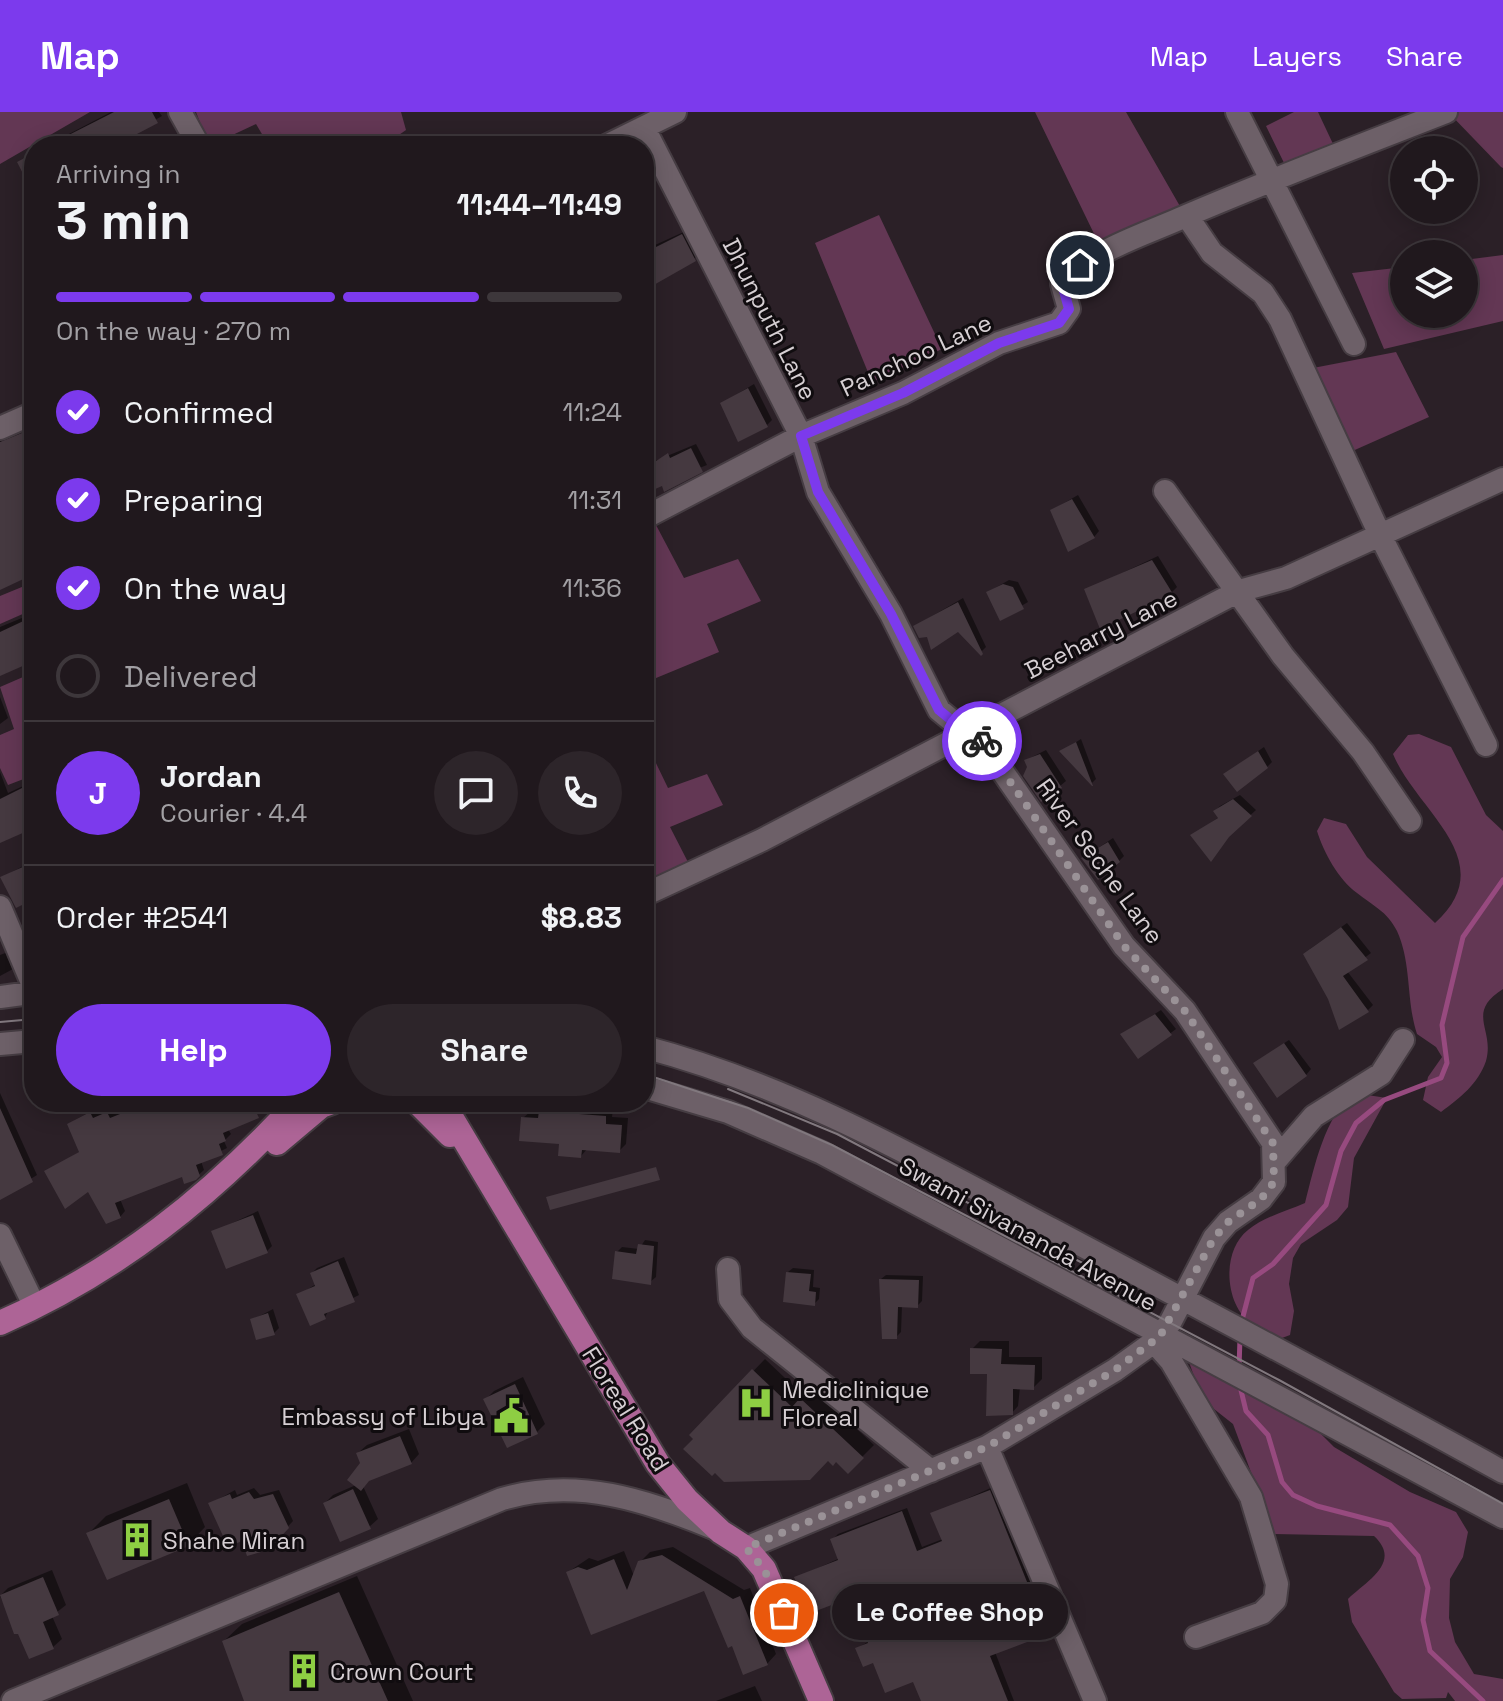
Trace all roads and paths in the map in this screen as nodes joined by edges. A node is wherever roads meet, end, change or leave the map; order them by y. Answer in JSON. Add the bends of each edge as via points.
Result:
{"nodes":[{"id":1,"x":180,"y":112,"type":"edge"},
{"id":2,"x":675,"y":112,"type":"edge"},
{"id":3,"x":1237,"y":112,"type":"edge"},
{"id":4,"x":1446,"y":112,"type":"edge"},
{"id":5,"x":644,"y":128,"type":"junction"},
{"id":6,"x":193,"y":136,"type":"edge"},
{"id":7,"x":627,"y":136,"type":"edge"},
{"id":8,"x":648,"y":136,"type":"edge"},
{"id":9,"x":654,"y":148,"type":"edge"},
{"id":10,"x":1270,"y":181,"type":"junction"},
{"id":11,"x":1187,"y":216,"type":"junction"},
{"id":12,"x":1354,"y":344,"type":"dead end"},
{"id":13,"x":24,"y":417,"type":"edge"},
{"id":14,"x":0,"y":428,"type":"edge"},
{"id":15,"x":801,"y":436,"type":"junction"},
{"id":16,"x":1503,"y":479,"type":"edge"},
{"id":17,"x":1165,"y":491,"type":"dead end"},
{"id":18,"x":654,"y":513,"type":"edge"},
{"id":19,"x":1380,"y":535,"type":"junction"},
{"id":20,"x":1239,"y":591,"type":"junction"},
{"id":21,"x":973,"y":729,"type":"junction"},
{"id":22,"x":1486,"y":745,"type":"dead end"},
{"id":23,"x":1410,"y":821,"type":"dead end"},
{"id":24,"x":654,"y":890,"type":"edge"},
{"id":25,"x":0,"y":907,"type":"edge"},
{"id":26,"x":24,"y":950,"type":"edge"},
{"id":27,"x":24,"y":994,"type":"edge"},
{"id":28,"x":0,"y":997,"type":"edge"},
{"id":29,"x":24,"y":1006,"type":"edge"},
{"id":30,"x":0,"y":1007,"type":"edge"},
{"id":31,"x":1403,"y":1040,"type":"dead end"},
{"id":32,"x":24,"y":1042,"type":"edge"},
{"id":33,"x":0,"y":1044,"type":"edge"},
{"id":34,"x":654,"y":1050,"type":"edge"},
{"id":35,"x":654,"y":1090,"type":"edge"},
{"id":36,"x":288,"y":1112,"type":"edge"},
{"id":37,"x":313,"y":1112,"type":"edge"},
{"id":38,"x":428,"y":1112,"type":"edge"},
{"id":39,"x":448,"y":1112,"type":"edge"},
{"id":40,"x":1276,"y":1160,"type":"junction"},
{"id":41,"x":492,"y":1187,"type":"junction"},
{"id":42,"x":212,"y":1190,"type":"junction"},
{"id":43,"x":0,"y":1235,"type":"edge"},
{"id":44,"x":728,"y":1269,"type":"dead end"},
{"id":45,"x":1192,"y":1303,"type":"junction"},
{"id":46,"x":35,"y":1307,"type":"junction"},
{"id":47,"x":0,"y":1323,"type":"edge"},
{"id":48,"x":1157,"y":1339,"type":"junction"},
{"id":49,"x":987,"y":1447,"type":"junction"},
{"id":50,"x":931,"y":1471,"type":"junction"},
{"id":51,"x":1503,"y":1472,"type":"edge"},
{"id":52,"x":1503,"y":1517,"type":"edge"},
{"id":53,"x":721,"y":1532,"type":"junction"},
{"id":54,"x":746,"y":1548,"type":"junction"},
{"id":55,"x":1196,"y":1637,"type":"dead end"},
{"id":56,"x":13,"y":1701,"type":"edge"},
{"id":57,"x":821,"y":1701,"type":"edge"},
{"id":58,"x":1095,"y":1701,"type":"edge"}],
"edges":[{"from":1,"to":6,"type":"street"},
{"from":2,"to":5,"type":"street"},
{"from":3,"to":10,"type":"street"},
{"from":4,"to":10,"type":"street"},
{"from":5,"to":7,"type":"street"},
{"from":5,"to":8,"type":"street","name":"Dhunputh Lane"},
{"from":9,"to":15,"type":"street","name":"Dhunputh Lane"},
{"from":10,"to":11,"type":"street"},
{"from":10,"to":12,"type":"street"},
{"from":11,"to":15,"type":"street","name":"Panchoo Lane","via":[[1080,265],[1062,284],[1069,309],[1059,323],[999,343],[903,393]]},
{"from":11,"to":19,"type":"street","via":[[1212,253],[1263,293],[1280,319]]},
{"from":13,"to":14,"type":"street"},
{"from":15,"to":18,"type":"street"},
{"from":15,"to":21,"type":"street","name":"Dhunputh Lane","via":[[818,492],[891,614],[939,710]]},
{"from":16,"to":19,"type":"street","name":"Beeharry Lane"},
{"from":17,"to":20,"type":"street"},
{"from":19,"to":20,"type":"street","name":"Beeharry Lane","via":[[1286,578]]},
{"from":19,"to":22,"type":"street"},
{"from":20,"to":21,"type":"street","name":"Beeharry Lane"},
{"from":20,"to":23,"type":"street"},
{"from":21,"to":24,"type":"street","name":"Beeharry Lane"},
{"from":21,"to":40,"type":"street","name":"River Seche Lane","via":[[1124,946],[1185,1011],[1273,1143]]},
{"from":25,"to":26,"type":"street"},
{"from":27,"to":28,"type":"street"},
{"from":29,"to":30,"type":"street"},
{"from":31,"to":40,"type":"street","via":[[1381,1074],[1314,1116]]},
{"from":32,"to":33,"type":"street"},
{"from":34,"to":45,"type":"street","via":[[793,1097]]},
{"from":35,"to":48,"type":"street","name":"Swami Sivananda Avenue","via":[[728,1112],[822,1153]]},
{"from":36,"to":42,"type":"main road"},
{"from":37,"to":42,"type":"main road"},
{"from":38,"to":41,"type":"main road"},
{"from":39,"to":41,"type":"main road","name":"Floreal Road"},
{"from":40,"to":45,"type":"street","via":[[1274,1182],[1261,1199],[1214,1238]]},
{"from":41,"to":53,"type":"main road","name":"Floreal Road","via":[[658,1464]]},
{"from":42,"to":46,"type":"main road","via":[[150,1237]]},
{"from":43,"to":46,"type":"street"},
{"from":44,"to":50,"type":"street","via":[[730,1299],[752,1328]]},
{"from":45,"to":48,"type":"street"},
{"from":45,"to":51,"type":"street"},
{"from":46,"to":47,"type":"main road"},
{"from":48,"to":49,"type":"street"},
{"from":48,"to":52,"type":"street","name":"Swami Sivananda Avenue"},
{"from":48,"to":55,"type":"street","via":[[1251,1497],[1277,1584],[1275,1600],[1262,1613]]},
{"from":49,"to":50,"type":"street"},
{"from":49,"to":58,"type":"street"},
{"from":50,"to":54,"type":"street"},
{"from":53,"to":54,"type":"main road","name":"Floreal Road"},
{"from":53,"to":56,"type":"street","via":[[612,1494],[582,1488],[532,1490]]},
{"from":54,"to":57,"type":"main road","name":"Floreal Road","via":[[774,1589]]}]}
